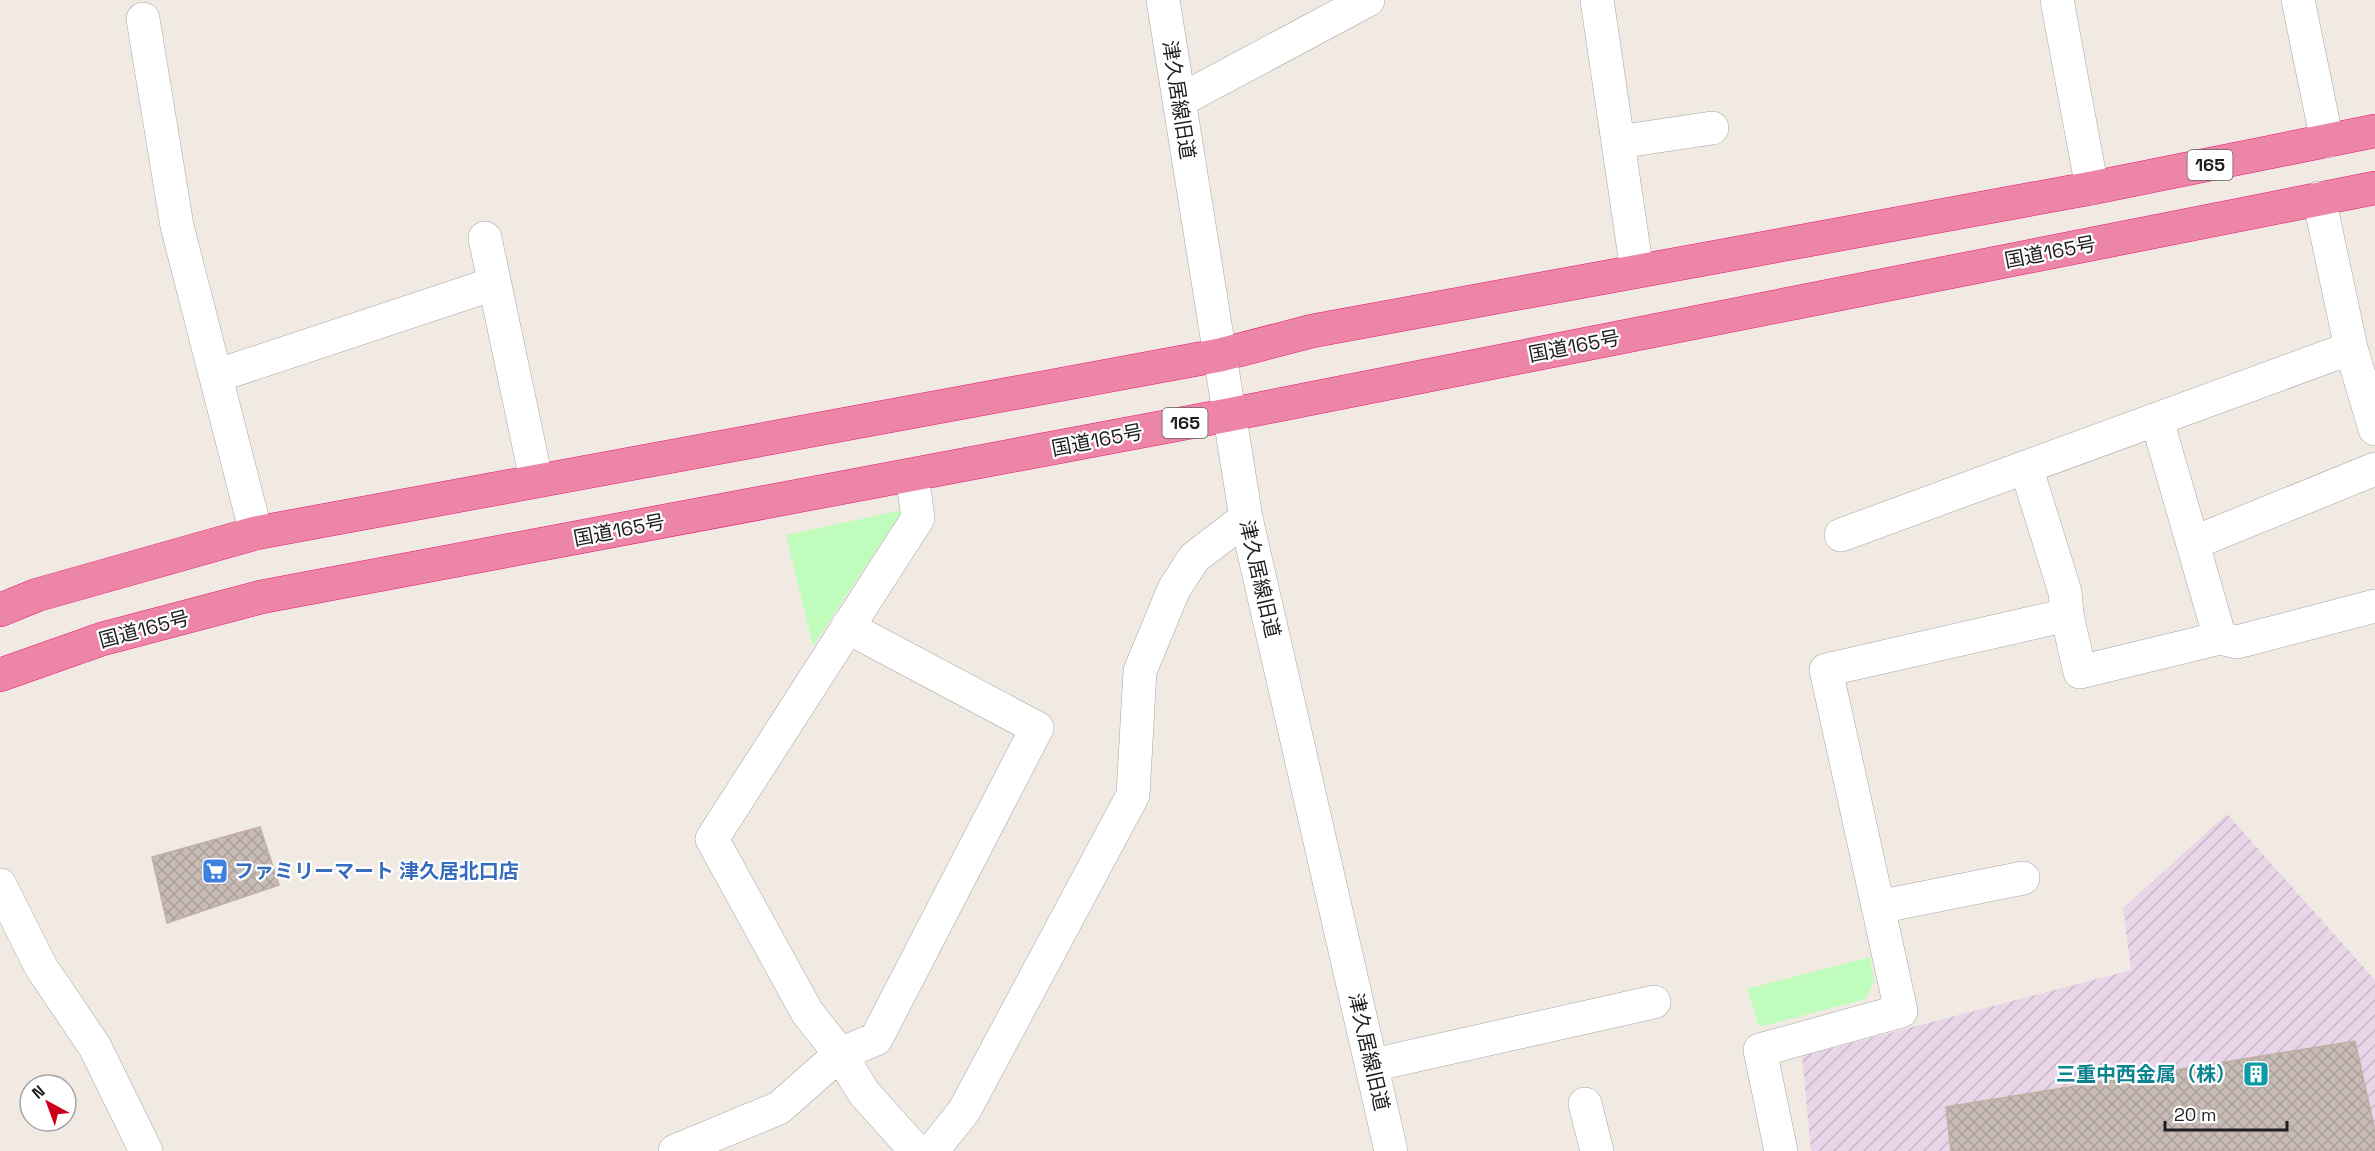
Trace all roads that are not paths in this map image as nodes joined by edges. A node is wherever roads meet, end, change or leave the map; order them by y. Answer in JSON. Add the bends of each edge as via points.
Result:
{"nodes":[{"id":1,"x":1163,"y":0,"type":"edge"},
{"id":2,"x":1368,"y":0,"type":"edge"},
{"id":3,"x":1597,"y":0,"type":"edge"},
{"id":4,"x":2057,"y":0,"type":"edge"},
{"id":5,"x":2298,"y":0,"type":"edge"},
{"id":6,"x":143,"y":19,"type":"dead end"},
{"id":7,"x":1179,"y":101,"type":"junction"},
{"id":8,"x":1712,"y":128,"type":"dead end"},
{"id":9,"x":2375,"y":131,"type":"edge"},
{"id":10,"x":2327,"y":141,"type":"junction"},
{"id":11,"x":1618,"y":142,"type":"junction"},
{"id":12,"x":2092,"y":188,"type":"junction"},
{"id":13,"x":2375,"y":188,"type":"edge"},
{"id":14,"x":2319,"y":198,"type":"junction"},
{"id":15,"x":485,"y":238,"type":"dead end"},
{"id":16,"x":1637,"y":271,"type":"junction"},
{"id":17,"x":493,"y":284,"type":"junction"},
{"id":18,"x":2350,"y":348,"type":"junction"},
{"id":19,"x":1220,"y":355,"type":"junction"},
{"id":20,"x":216,"y":376,"type":"junction"},
{"id":21,"x":1228,"y":415,"type":"junction"},
{"id":22,"x":2157,"y":420,"type":"junction"},
{"id":23,"x":2375,"y":429,"type":"edge"},
{"id":24,"x":2026,"y":467,"type":"junction"},
{"id":25,"x":2375,"y":469,"type":"edge"},
{"id":26,"x":912,"y":475,"type":"junction"},
{"id":27,"x":536,"y":479,"type":"junction"},
{"id":28,"x":1246,"y":518,"type":"junction"},
{"id":29,"x":256,"y":533,"type":"junction"},
{"id":30,"x":1841,"y":535,"type":"dead end"},
{"id":31,"x":2193,"y":543,"type":"junction"},
{"id":32,"x":2375,"y":606,"type":"edge"},
{"id":33,"x":0,"y":610,"type":"edge"},
{"id":34,"x":2067,"y":615,"type":"junction"},
{"id":35,"x":847,"y":627,"type":"junction"},
{"id":36,"x":2220,"y":638,"type":"junction"},
{"id":37,"x":0,"y":675,"type":"edge"},
{"id":38,"x":2023,"y":878,"type":"dead end"},
{"id":39,"x":0,"y":885,"type":"edge"},
{"id":40,"x":1878,"y":907,"type":"junction"},
{"id":41,"x":1654,"y":1002,"type":"dead end"},
{"id":42,"x":840,"y":1054,"type":"junction"},
{"id":43,"x":1373,"y":1065,"type":"junction"},
{"id":44,"x":1585,"y":1104,"type":"dead end"},
{"id":45,"x":146,"y":1151,"type":"edge"},
{"id":46,"x":675,"y":1151,"type":"edge"},
{"id":47,"x":916,"y":1151,"type":"edge"},
{"id":48,"x":932,"y":1151,"type":"edge"},
{"id":49,"x":1391,"y":1151,"type":"edge"},
{"id":50,"x":1597,"y":1151,"type":"edge"},
{"id":51,"x":1781,"y":1151,"type":"edge"}],
"edges":[{"from":1,"to":7,"type":"street","name":"津久居線旧道"},
{"from":2,"to":7,"type":"street"},
{"from":3,"to":11,"type":"street"},
{"from":4,"to":12,"type":"street"},
{"from":5,"to":10,"type":"street"},
{"from":6,"to":20,"type":"street","via":[[177,226]]},
{"from":7,"to":19,"type":"street","name":"津久居線旧道"},
{"from":8,"to":11,"type":"street"},
{"from":9,"to":10,"type":"highway","number":"165"},
{"from":10,"to":12,"type":"highway","number":"165"},
{"from":11,"to":16,"type":"street"},
{"from":12,"to":16,"type":"highway","number":"165"},
{"from":13,"to":14,"type":"highway","name":"国道165号","number":"165"},
{"from":14,"to":18,"type":"street"},
{"from":14,"to":21,"type":"highway","name":"国道165号","number":"165"},
{"from":15,"to":17,"type":"street"},
{"from":16,"to":19,"type":"highway","number":"165","via":[[1312,331]]},
{"from":17,"to":20,"type":"street"},
{"from":17,"to":27,"type":"street"},
{"from":18,"to":22,"type":"street"},
{"from":18,"to":23,"type":"street"},
{"from":19,"to":21,"type":"street","name":"津久居線旧道"},
{"from":19,"to":27,"type":"highway","number":"165"},
{"from":20,"to":29,"type":"street"},
{"from":21,"to":26,"type":"highway","name":"国道165号","number":"165"},
{"from":21,"to":28,"type":"street","name":"津久居線旧道"},
{"from":22,"to":24,"type":"street"},
{"from":22,"to":31,"type":"street"},
{"from":24,"to":30,"type":"street"},
{"from":24,"to":34,"type":"street","via":[[2065,592]]},
{"from":25,"to":31,"type":"street"},
{"from":26,"to":35,"type":"street","via":[[918,518]]},
{"from":26,"to":37,"type":"highway","name":"国道165号","number":"165","via":[[261,597],[102,639]]},
{"from":27,"to":29,"type":"highway","number":"165"},
{"from":28,"to":43,"type":"street","name":"津久居線旧道"},
{"from":28,"to":48,"type":"street","via":[[1194,558],[1174,589],[1140,671],[1133,795],[964,1111]]},
{"from":29,"to":33,"type":"highway","number":"165"},
{"from":31,"to":36,"type":"street"},
{"from":32,"to":36,"type":"street","via":[[2237,642]]},
{"from":34,"to":36,"type":"street","via":[[2080,672]]},
{"from":34,"to":40,"type":"street","via":[[1826,670]]},
{"from":35,"to":42,"type":"street","via":[[712,839],[807,1012]]},
{"from":35,"to":42,"type":"street","via":[[1037,728],[876,1039]]},
{"from":38,"to":40,"type":"street"},
{"from":39,"to":45,"type":"street","via":[[41,967],[94,1047]]},
{"from":40,"to":51,"type":"street","via":[[1901,1011],[1760,1050]]},
{"from":41,"to":43,"type":"street"},
{"from":42,"to":46,"type":"street","via":[[779,1108]]},
{"from":42,"to":47,"type":"street","via":[[864,1093]]},
{"from":43,"to":49,"type":"street","name":"津久居線旧道"},
{"from":44,"to":50,"type":"street"}]}
